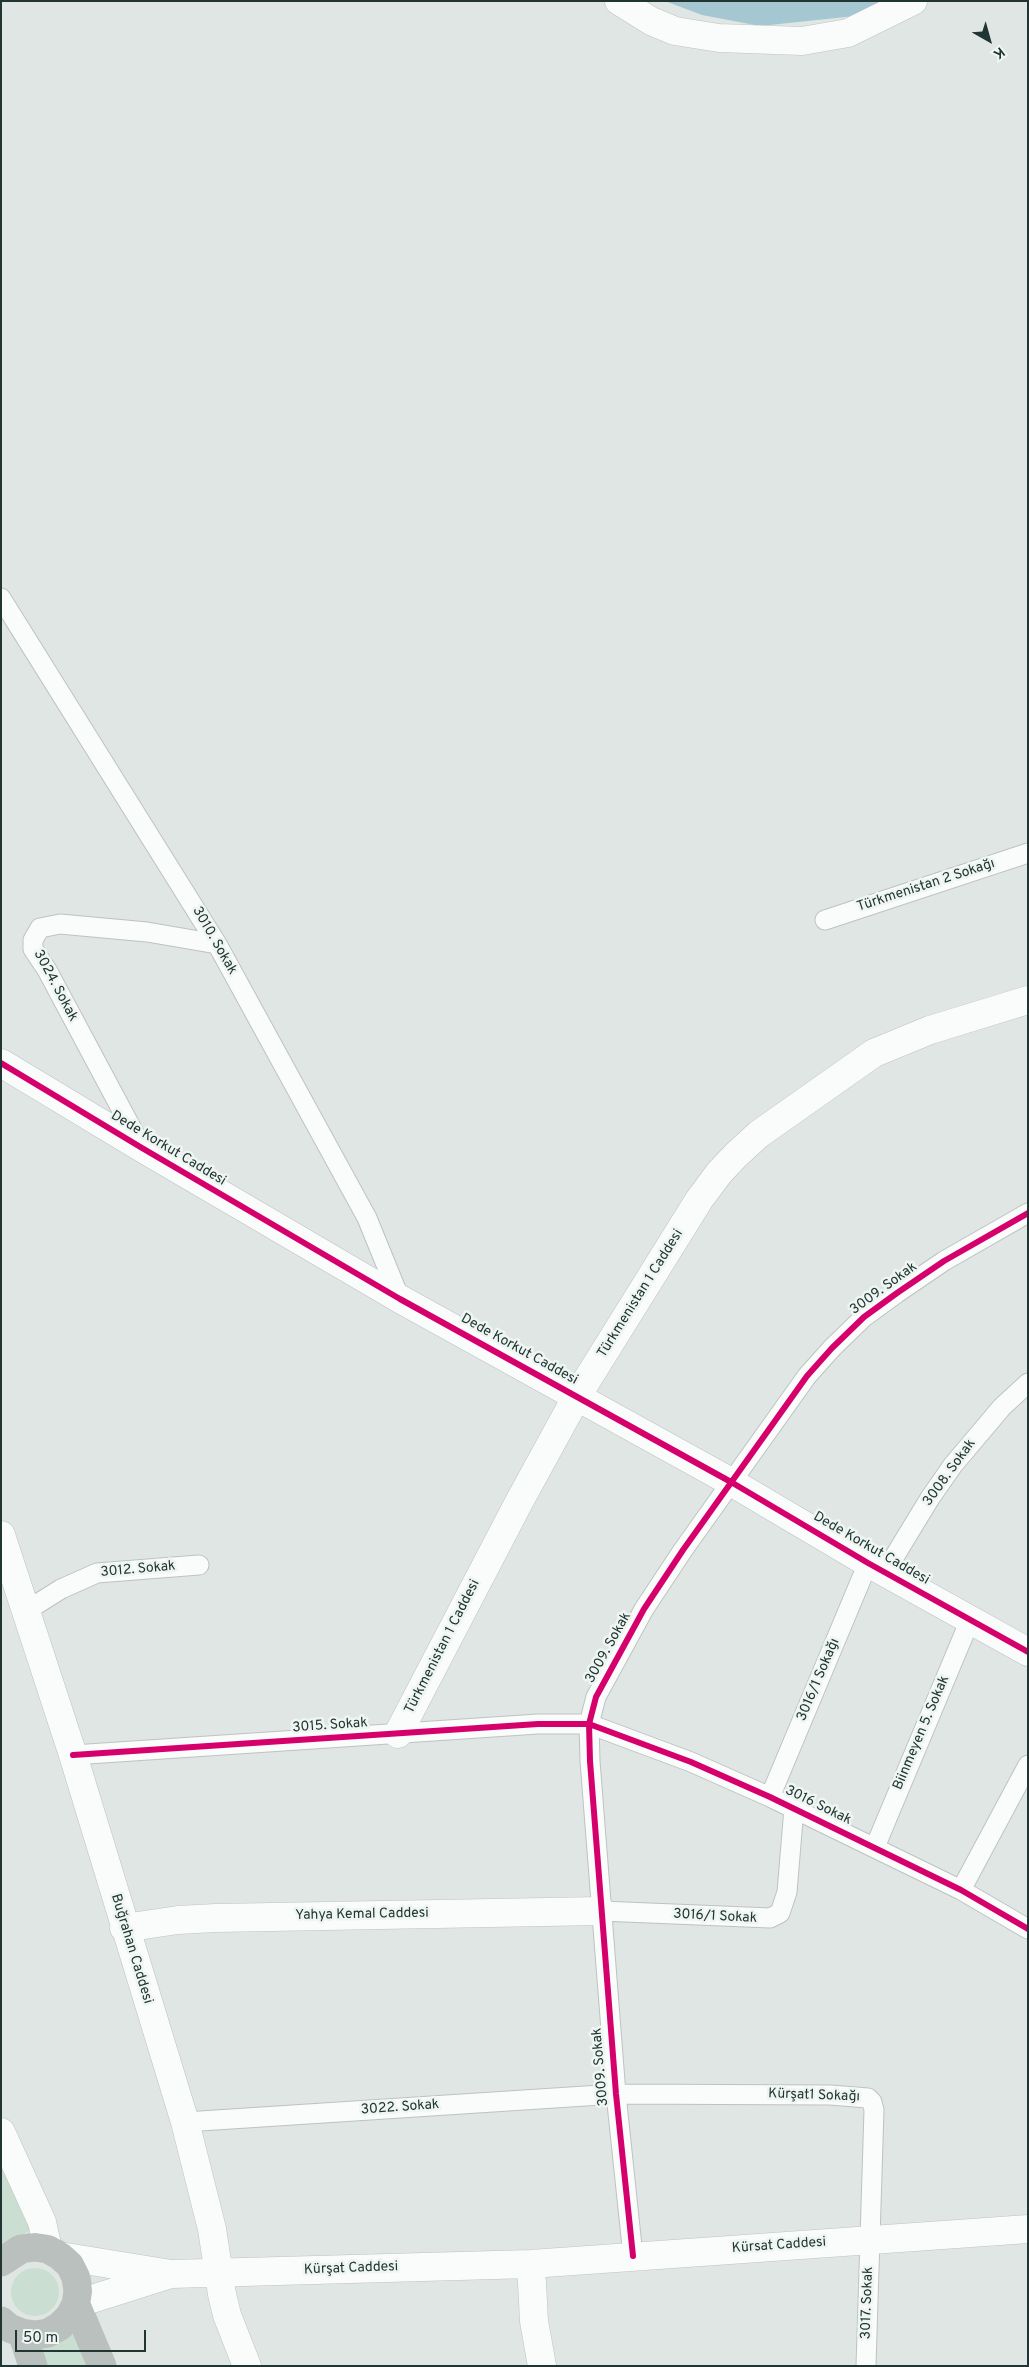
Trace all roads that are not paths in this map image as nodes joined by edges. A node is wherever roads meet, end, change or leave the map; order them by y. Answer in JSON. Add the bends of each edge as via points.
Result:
{"nodes":[{"id":1,"x":619,"y":1,"type":"edge"},
{"id":2,"x":914,"y":1,"type":"edge"},
{"id":3,"x":1,"y":598,"type":"edge"},
{"id":4,"x":1028,"y":853,"type":"edge"},
{"id":5,"x":825,"y":920,"type":"dead end"},
{"id":6,"x":217,"y":944,"type":"junction"},
{"id":7,"x":1028,"y":1000,"type":"edge"},
{"id":8,"x":1,"y":1063,"type":"edge"},
{"id":9,"x":142,"y":1148,"type":"junction"},
{"id":10,"x":1028,"y":1213,"type":"edge"},
{"id":11,"x":400,"y":1299,"type":"junction"},
{"id":12,"x":1028,"y":1383,"type":"edge"},
{"id":13,"x":577,"y":1396,"type":"junction"},
{"id":14,"x":731,"y":1482,"type":"junction"},
{"id":15,"x":1,"y":1534,"type":"edge"},
{"id":16,"x":199,"y":1565,"type":"dead end"},
{"id":17,"x":876,"y":1567,"type":"junction"},
{"id":18,"x":26,"y":1611,"type":"junction"},
{"id":19,"x":970,"y":1620,"type":"junction"},
{"id":20,"x":1028,"y":1652,"type":"edge"},
{"id":21,"x":589,"y":1724,"type":"junction"},
{"id":22,"x":398,"y":1734,"type":"junction"},
{"id":23,"x":73,"y":1755,"type":"junction"},
{"id":24,"x":1028,"y":1765,"type":"edge"},
{"id":25,"x":770,"y":1797,"type":"junction"},
{"id":26,"x":794,"y":1808,"type":"junction"},
{"id":27,"x":875,"y":1847,"type":"junction"},
{"id":28,"x":961,"y":1890,"type":"junction"},
{"id":29,"x":601,"y":1911,"type":"junction"},
{"id":30,"x":124,"y":1928,"type":"junction"},
{"id":31,"x":1028,"y":1929,"type":"edge"},
{"id":32,"x":616,"y":2094,"type":"junction"},
{"id":33,"x":185,"y":2122,"type":"junction"},
{"id":34,"x":1,"y":2132,"type":"edge"},
{"id":35,"x":1028,"y":2229,"type":"edge"},
{"id":36,"x":871,"y":2240,"type":"junction"},
{"id":37,"x":54,"y":2252,"type":"junction"},
{"id":38,"x":634,"y":2256,"type":"junction"},
{"id":39,"x":1,"y":2262,"type":"edge"},
{"id":40,"x":531,"y":2264,"type":"junction"},
{"id":41,"x":171,"y":2274,"type":"junction"},
{"id":42,"x":218,"y":2274,"type":"junction"},
{"id":43,"x":76,"y":2304,"type":"junction"},
{"id":44,"x":11,"y":2327,"type":"edge"},
{"id":45,"x":33,"y":2366,"type":"edge"},
{"id":46,"x":102,"y":2366,"type":"edge"},
{"id":47,"x":247,"y":2366,"type":"edge"},
{"id":48,"x":542,"y":2366,"type":"edge"},
{"id":49,"x":866,"y":2366,"type":"edge"}],
"edges":[{"from":1,"to":2,"type":"street","via":[[651,22],[682,33],[719,38],[802,41],[848,33]]},
{"from":3,"to":6,"type":"street","name":"3010. Sokak"},
{"from":4,"to":5,"type":"street","name":"Türkmenistan 2 Sokağı"},
{"from":6,"to":9,"type":"street","name":"3024. Sokak","via":[[146,932],[60,924],[40,928],[33,940],[34,949]]},
{"from":6,"to":11,"type":"street","name":"3010. Sokak","via":[[367,1218]]},
{"from":7,"to":13,"type":"street","name":"Türkmenistan 1 Caddesi","via":[[930,1030],[874,1053],[759,1134],[736,1154],[699,1200]]},
{"from":8,"to":9,"type":"street","name":"Dede Korkut Caddesi"},
{"from":9,"to":11,"type":"street","name":"Dede Korkut Caddesi"},
{"from":10,"to":14,"type":"street","name":"3009. Sokak","via":[[944,1261],[864,1317],[807,1376]]},
{"from":11,"to":13,"type":"street","name":"Dede Korkut Caddesi"},
{"from":12,"to":17,"type":"street","name":"3008. Sokak","via":[[1002,1407],[953,1465]]},
{"from":13,"to":14,"type":"street","name":"Dede Korkut Caddesi"},
{"from":13,"to":22,"type":"street","name":"Türkmenistan 1 Caddesi","via":[[518,1502]]},
{"from":14,"to":17,"type":"street","name":"Dede Korkut Caddesi"},
{"from":14,"to":21,"type":"street","name":"3009. Sokak","via":[[654,1594],[620,1650],[596,1697]]},
{"from":15,"to":18,"type":"street","name":"Buğrahan Caddesi"},
{"from":16,"to":18,"type":"street","name":"3012. Sokak","via":[[97,1573],[60,1589]]},
{"from":17,"to":19,"type":"street","name":"Dede Korkut Caddesi"},
{"from":17,"to":25,"type":"street","name":"3016/1 Sokağı"},
{"from":18,"to":23,"type":"street","name":"Buğrahan Caddesi"},
{"from":19,"to":20,"type":"street","name":"Dede Korkut Caddesi"},
{"from":19,"to":27,"type":"street","name":"Biinmeyen 5. Sokak"},
{"from":21,"to":22,"type":"street","name":"3015. Sokak","via":[[538,1724]]},
{"from":21,"to":25,"type":"street","name":"3016 Sokak","via":[[652,1746]]},
{"from":21,"to":29,"type":"street","name":"3009. Sokak"},
{"from":22,"to":23,"type":"street","name":"3015. Sokak"},
{"from":23,"to":30,"type":"street","name":"Buğrahan Caddesi"},
{"from":24,"to":28,"type":"street"},
{"from":25,"to":26,"type":"street","name":"3016 Sokak"},
{"from":26,"to":27,"type":"street","name":"3016 Sokak"},
{"from":26,"to":29,"type":"street","name":"3016/1 Sokak","via":[[787,1892],[780,1913],[770,1918]]},
{"from":27,"to":28,"type":"street","name":"3016 Sokak"},
{"from":28,"to":31,"type":"street","name":"3016 Sokak"},
{"from":29,"to":30,"type":"street","name":"Yahya Kemal Caddesi","via":[[216,1918]]},
{"from":29,"to":32,"type":"street","name":"3009. Sokak"},
{"from":30,"to":33,"type":"street","name":"Buğrahan Caddesi"},
{"from":32,"to":33,"type":"street","name":"3022. Sokak"},
{"from":32,"to":36,"type":"street","name":"Kürşat1 Sokağı","via":[[868,2098],[874,2110]]},
{"from":32,"to":38,"type":"street","name":"3009. Sokak"},
{"from":33,"to":42,"type":"street","name":"Buğrahan Caddesi","via":[[212,2229]]},
{"from":34,"to":37,"type":"street"},
{"from":35,"to":36,"type":"street","name":"Kürsat Caddesi"},
{"from":36,"to":38,"type":"street","name":"Kürsat Caddesi"},
{"from":36,"to":49,"type":"street","name":"3017. Sokak"},
{"from":37,"to":39,"type":"highway","via":[[35,2247],[21,2249]]},
{"from":37,"to":41,"type":"street","name":"Kürşat Caddesi"},
{"from":37,"to":43,"type":"highway","via":[[70,2265],[76,2277]]},
{"from":38,"to":40,"type":"street","name":"Kürsat Caddesi"},
{"from":40,"to":42,"type":"street","name":"Kürşat Caddesi"},
{"from":40,"to":48,"type":"street","via":[[534,2321]]},
{"from":41,"to":42,"type":"street","name":"Kürşat Caddesi"},
{"from":41,"to":43,"type":"street","name":"Kürşat Caddesi"},
{"from":42,"to":47,"type":"street","name":"Buğrahan Caddesi","via":[[227,2314]]},
{"from":43,"to":44,"type":"highway","via":[[70,2316],[48,2333],[35,2335]]},
{"from":43,"to":46,"type":"highway"},
{"from":44,"to":45,"type":"highway"}]}
